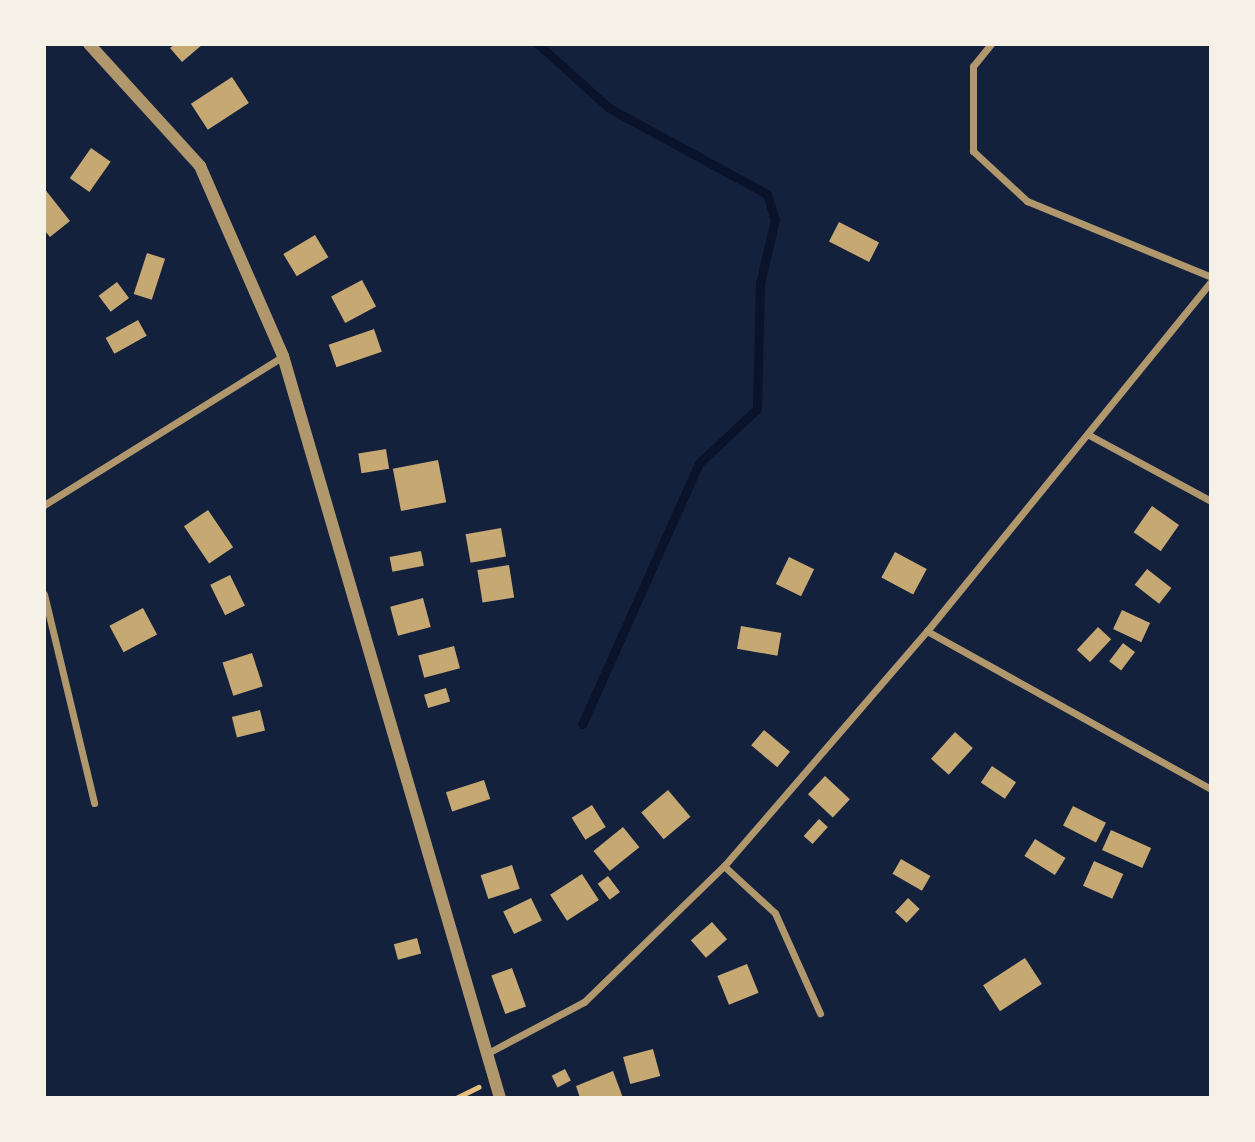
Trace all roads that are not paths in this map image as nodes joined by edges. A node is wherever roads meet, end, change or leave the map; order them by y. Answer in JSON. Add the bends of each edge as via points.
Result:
{"nodes":[{"id":1,"x":89,"y":44,"type":"edge"},
{"id":2,"x":991,"y":44,"type":"edge"},
{"id":3,"x":1211,"y":279,"type":"edge"},
{"id":4,"x":283,"y":356,"type":"junction"},
{"id":5,"x":1089,"y":435,"type":"junction"},
{"id":6,"x":1211,"y":501,"type":"edge"},
{"id":7,"x":44,"y":505,"type":"edge"},
{"id":8,"x":44,"y":594,"type":"edge"},
{"id":9,"x":927,"y":631,"type":"junction"},
{"id":10,"x":1211,"y":789,"type":"edge"},
{"id":11,"x":94,"y":803,"type":"dead end"},
{"id":12,"x":724,"y":866,"type":"junction"},
{"id":13,"x":820,"y":1013,"type":"dead end"},
{"id":14,"x":486,"y":1054,"type":"junction"},
{"id":15,"x":500,"y":1098,"type":"edge"}],
"edges":[{"from":1,"to":4,"type":"street","via":[[200,166]]},
{"from":2,"to":3,"type":"street","via":[[974,66],[973,150],[1027,201]]},
{"from":3,"to":5,"type":"street"},
{"from":4,"to":7,"type":"street"},
{"from":4,"to":14,"type":"street"},
{"from":5,"to":6,"type":"street"},
{"from":5,"to":9,"type":"street"},
{"from":8,"to":11,"type":"street"},
{"from":9,"to":10,"type":"street"},
{"from":9,"to":12,"type":"street"},
{"from":12,"to":13,"type":"street","via":[[775,913]]},
{"from":12,"to":14,"type":"street","via":[[584,1002]]},
{"from":14,"to":15,"type":"street"}]}
